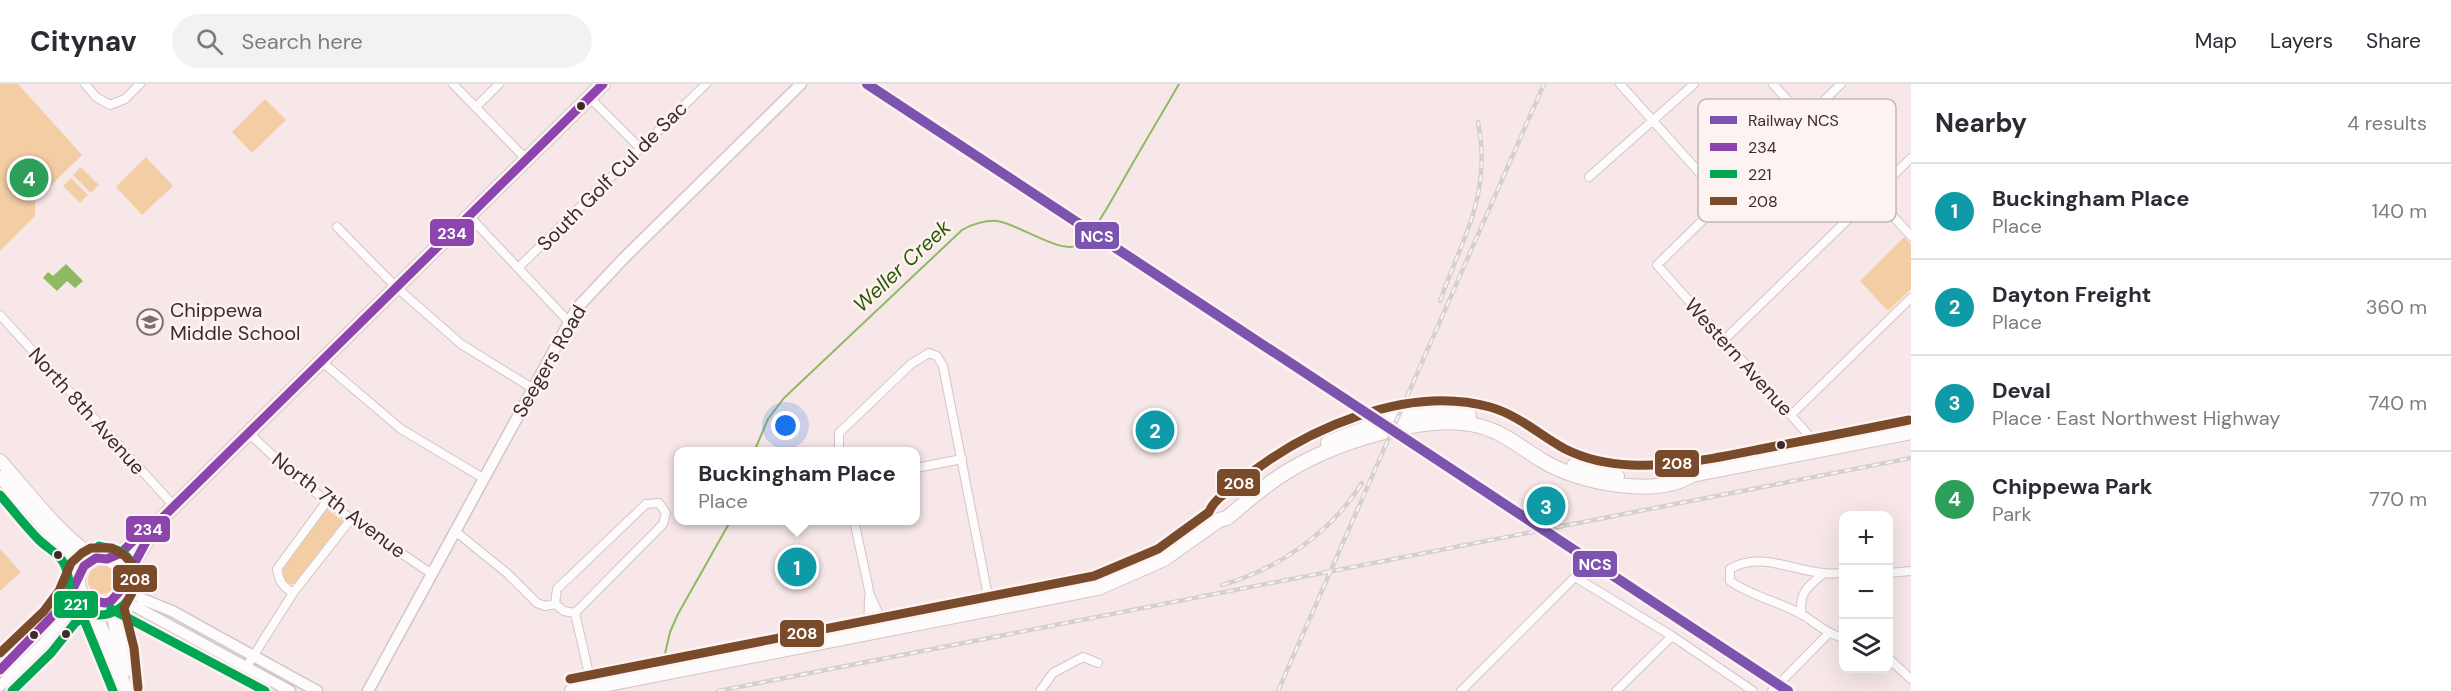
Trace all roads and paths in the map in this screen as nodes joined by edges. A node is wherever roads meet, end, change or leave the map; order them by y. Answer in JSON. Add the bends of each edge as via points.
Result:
{"nodes":[{"id":1,"x":85,"y":84,"type":"edge"},
{"id":2,"x":140,"y":84,"type":"edge"},
{"id":3,"x":453,"y":84,"type":"edge"},
{"id":4,"x":499,"y":84,"type":"edge"},
{"id":5,"x":603,"y":84,"type":"edge"},
{"id":6,"x":706,"y":84,"type":"edge"},
{"id":7,"x":801,"y":84,"type":"edge"},
{"id":8,"x":1620,"y":84,"type":"edge"},
{"id":9,"x":1694,"y":84,"type":"edge"},
{"id":10,"x":1773,"y":84,"type":"edge"},
{"id":11,"x":1841,"y":84,"type":"edge"},
{"id":12,"x":589,"y":98,"type":"junction"},
{"id":13,"x":1786,"y":99,"type":"edge"},
{"id":14,"x":1826,"y":99,"type":"edge"},
{"id":15,"x":476,"y":107,"type":"junction"},
{"id":16,"x":1653,"y":121,"type":"junction"},
{"id":17,"x":640,"y":148,"type":"junction"},
{"id":18,"x":1911,"y":158,"type":"edge"},
{"id":19,"x":526,"y":159,"type":"junction"},
{"id":20,"x":1698,"y":171,"type":"edge"},
{"id":21,"x":1896,"y":173,"type":"edge"},
{"id":22,"x":1589,"y":177,"type":"dead end"},
{"id":23,"x":470,"y":216,"type":"junction"},
{"id":24,"x":1896,"y":220,"type":"edge"},
{"id":25,"x":1701,"y":222,"type":"edge"},
{"id":26,"x":1845,"y":222,"type":"edge"},
{"id":27,"x":337,"y":227,"type":"dead end"},
{"id":28,"x":1911,"y":236,"type":"edge"},
{"id":29,"x":519,"y":267,"type":"junction"},
{"id":30,"x":396,"y":287,"type":"junction"},
{"id":31,"x":1911,"y":298,"type":"edge"},
{"id":32,"x":0,"y":315,"type":"edge"},
{"id":33,"x":569,"y":322,"type":"junction"},
{"id":34,"x":1724,"y":340,"type":"junction"},
{"id":35,"x":321,"y":361,"type":"junction"},
{"id":36,"x":532,"y":388,"type":"junction"},
{"id":37,"x":1792,"y":414,"type":"junction"},
{"id":38,"x":1911,"y":432,"type":"edge"},
{"id":39,"x":249,"y":433,"type":"junction"},
{"id":40,"x":839,"y":447,"type":"edge"},
{"id":41,"x":1821,"y":449,"type":"junction"},
{"id":42,"x":962,"y":459,"type":"junction"},
{"id":43,"x":0,"y":460,"type":"edge"},
{"id":44,"x":920,"y":467,"type":"edge"},
{"id":45,"x":0,"y":477,"type":"edge"},
{"id":46,"x":483,"y":478,"type":"junction"},
{"id":47,"x":327,"y":501,"type":"junction"},
{"id":48,"x":174,"y":506,"type":"junction"},
{"id":49,"x":351,"y":519,"type":"junction"},
{"id":50,"x":159,"y":521,"type":"junction"},
{"id":51,"x":855,"y":525,"type":"edge"},
{"id":52,"x":455,"y":531,"type":"junction"},
{"id":53,"x":102,"y":558,"type":"junction"},
{"id":54,"x":1911,"y":571,"type":"edge"},
{"id":55,"x":1824,"y":573,"type":"junction"},
{"id":56,"x":1839,"y":573,"type":"edge"},
{"id":57,"x":1893,"y":573,"type":"edge"},
{"id":58,"x":432,"y":574,"type":"junction"},
{"id":59,"x":79,"y":575,"type":"junction"},
{"id":60,"x":124,"y":581,"type":"junction"},
{"id":61,"x":293,"y":593,"type":"junction"},
{"id":62,"x":870,"y":595,"type":"junction"},
{"id":63,"x":988,"y":596,"type":"dead end"},
{"id":64,"x":115,"y":599,"type":"junction"},
{"id":65,"x":89,"y":600,"type":"junction"},
{"id":66,"x":555,"y":604,"type":"junction"},
{"id":67,"x":575,"y":612,"type":"junction"},
{"id":68,"x":1802,"y":615,"type":"junction"},
{"id":69,"x":887,"y":631,"type":"junction"},
{"id":70,"x":868,"y":634,"type":"junction"},
{"id":71,"x":1828,"y":634,"type":"junction"},
{"id":72,"x":1672,"y":636,"type":"junction"},
{"id":73,"x":1839,"y":637,"type":"edge"},
{"id":74,"x":254,"y":656,"type":"junction"},
{"id":75,"x":1098,"y":663,"type":"dead end"},
{"id":76,"x":1893,"y":663,"type":"edge"},
{"id":77,"x":247,"y":666,"type":"junction"},
{"id":78,"x":0,"y":669,"type":"edge"},
{"id":79,"x":1911,"y":679,"type":"edge"},
{"id":80,"x":0,"y":686,"type":"edge"},
{"id":81,"x":124,"y":686,"type":"edge"},
{"id":82,"x":592,"y":687,"type":"junction"},
{"id":83,"x":290,"y":691,"type":"edge"},
{"id":84,"x":317,"y":691,"type":"edge"},
{"id":85,"x":368,"y":691,"type":"edge"},
{"id":86,"x":572,"y":691,"type":"edge"},
{"id":87,"x":1040,"y":691,"type":"edge"},
{"id":88,"x":1462,"y":691,"type":"edge"},
{"id":89,"x":1616,"y":691,"type":"edge"},
{"id":90,"x":1753,"y":691,"type":"edge"},
{"id":91,"x":1772,"y":691,"type":"edge"}],
"edges":[{"from":1,"to":2,"type":"street","via":[[110,105],[125,99]]},
{"from":3,"to":15,"type":"street"},
{"from":4,"to":15,"type":"street"},
{"from":5,"to":12,"type":"main road"},
{"from":6,"to":17,"type":"street","name":"South Golf Cul de Sac"},
{"from":7,"to":33,"type":"street","name":"Seegers Road","via":[[598,284]]},
{"from":8,"to":16,"type":"street"},
{"from":9,"to":16,"type":"street"},
{"from":10,"to":13,"type":"street"},
{"from":11,"to":14,"type":"street"},
{"from":12,"to":17,"type":"street"},
{"from":12,"to":19,"type":"main road"},
{"from":15,"to":19,"type":"street"},
{"from":16,"to":20,"type":"street"},
{"from":16,"to":22,"type":"street"},
{"from":17,"to":29,"type":"street","name":"South Golf Cul de Sac"},
{"from":18,"to":21,"type":"street"},
{"from":19,"to":23,"type":"main road"},
{"from":23,"to":29,"type":"street"},
{"from":23,"to":30,"type":"main road"},
{"from":24,"to":28,"type":"street"},
{"from":25,"to":34,"type":"street","name":"Western Avenue","via":[[1657,265]]},
{"from":26,"to":34,"type":"street"},
{"from":27,"to":30,"type":"street"},
{"from":29,"to":33,"type":"street"},
{"from":30,"to":35,"type":"main road"},
{"from":30,"to":36,"type":"street","via":[[461,344]]},
{"from":31,"to":37,"type":"street"},
{"from":32,"to":48,"type":"street","name":"North 8th Avenue"},
{"from":33,"to":36,"type":"street","name":"Seegers Road"},
{"from":34,"to":37,"type":"street","name":"Western Avenue"},
{"from":35,"to":39,"type":"main road"},
{"from":35,"to":46,"type":"street","via":[[401,429]]},
{"from":36,"to":46,"type":"street","name":"Seegers Road"},
{"from":37,"to":41,"type":"street","name":"Western Avenue"},
{"from":38,"to":41,"type":"main road"},
{"from":39,"to":47,"type":"street","name":"North 7th Avenue"},
{"from":39,"to":48,"type":"main road"},
{"from":40,"to":42,"type":"street","via":[[839,434],[910,364],[929,353],[937,356],[943,366]]},
{"from":41,"to":69,"type":"main road","via":[[1692,475],[1612,476],[1567,465],[1489,419],[1449,412],[1427,413],[1358,431],[1308,451],[1266,476],[1222,512],[1219,520],[1164,559],[1098,588]]},
{"from":42,"to":44,"type":"street"},
{"from":42,"to":63,"type":"street"},
{"from":43,"to":53,"type":"main road","via":[[67,535],[81,548]]},
{"from":45,"to":59,"type":"main road","via":[[70,550]]},
{"from":46,"to":52,"type":"street","name":"Seegers Road"},
{"from":47,"to":49,"type":"street","name":"North 7th Avenue"},
{"from":47,"to":61,"type":"street","via":[[277,569],[278,579]]},
{"from":48,"to":50,"type":"main road"},
{"from":49,"to":58,"type":"street","name":"North 7th Avenue"},
{"from":49,"to":61,"type":"street"},
{"from":50,"to":53,"type":"main road","via":[[122,553]]},
{"from":50,"to":60,"type":"main road"},
{"from":51,"to":62,"type":"street"},
{"from":52,"to":58,"type":"street","name":"Seegers Road"},
{"from":52,"to":66,"type":"street","via":[[537,603]]},
{"from":53,"to":59,"type":"main road","via":[[89,561]]},
{"from":53,"to":60,"type":"main road","via":[[119,566]]},
{"from":54,"to":57,"type":"street"},
{"from":55,"to":56,"type":"street"},
{"from":55,"to":68,"type":"street","via":[[1803,591]]},
{"from":55,"to":68,"type":"street","via":[[1763,561],[1740,562],[1730,569],[1730,581],[1744,591]]},
{"from":58,"to":85,"type":"street","name":"Seegers Road"},
{"from":59,"to":65,"type":"main road","via":[[82,594]]},
{"from":59,"to":78,"type":"street","via":[[68,601]]},
{"from":60,"to":64,"type":"main road"},
{"from":60,"to":74,"type":"street","via":[[142,599]]},
{"from":61,"to":74,"type":"street"},
{"from":62,"to":69,"type":"street"},
{"from":62,"to":70,"type":"street"},
{"from":64,"to":65,"type":"main road","via":[[97,603]]},
{"from":64,"to":77,"type":"street"},
{"from":64,"to":81,"type":"main road","via":[[113,617],[122,650]]},
{"from":65,"to":80,"type":"street","via":[[67,614]]},
{"from":65,"to":81,"type":"main road"},
{"from":66,"to":67,"type":"street","via":[[564,611]]},
{"from":66,"to":67,"type":"street","via":[[557,589],[646,504],[658,503],[666,513],[663,524]]},
{"from":67,"to":82,"type":"street"},
{"from":68,"to":71,"type":"street"},
{"from":69,"to":70,"type":"main road"},
{"from":70,"to":82,"type":"main road"},
{"from":71,"to":73,"type":"street"},
{"from":71,"to":91,"type":"street"},
{"from":72,"to":88,"type":"street","via":[[1575,577]]},
{"from":72,"to":89,"type":"street"},
{"from":72,"to":90,"type":"street"},
{"from":74,"to":77,"type":"street"},
{"from":74,"to":84,"type":"street"},
{"from":75,"to":87,"type":"street","via":[[1083,657],[1053,673]]},
{"from":76,"to":79,"type":"street"},
{"from":77,"to":83,"type":"street"},
{"from":82,"to":86,"type":"main road"}]}
